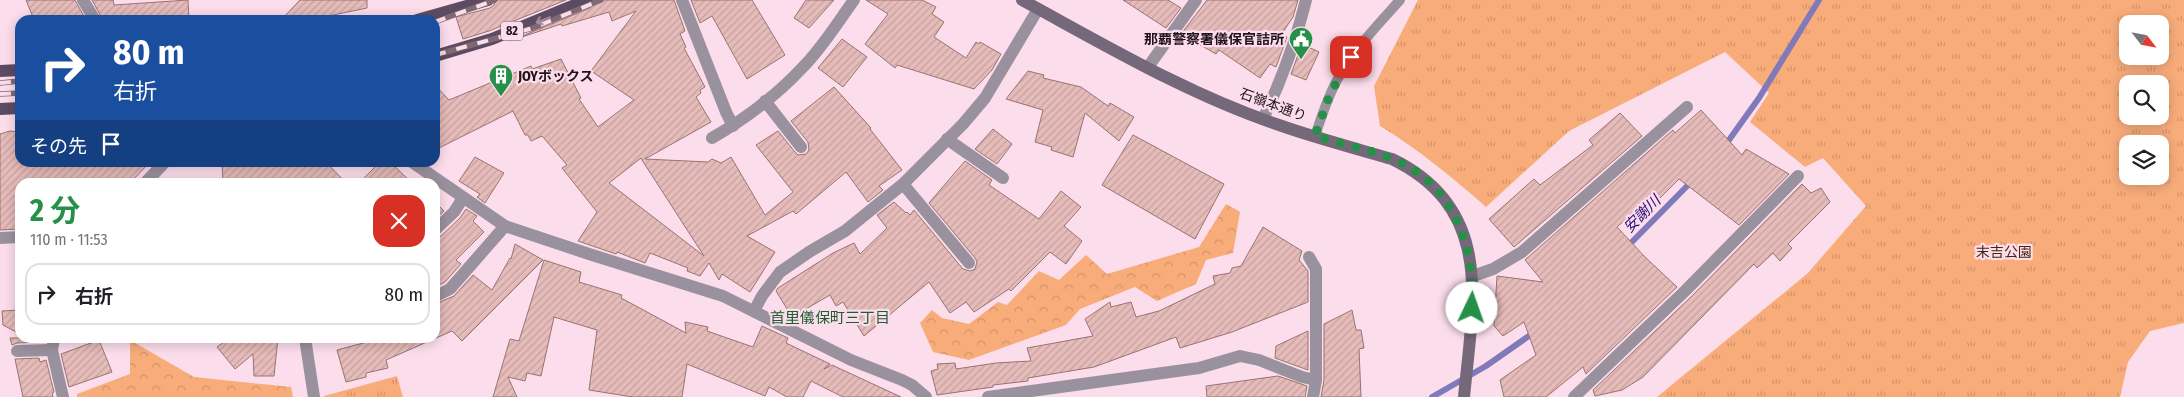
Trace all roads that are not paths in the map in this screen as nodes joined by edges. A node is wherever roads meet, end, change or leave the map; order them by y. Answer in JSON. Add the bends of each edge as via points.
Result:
{"nodes":[{"id":1,"x":83,"y":0,"type":"edge"},
{"id":2,"x":488,"y":0,"type":"edge"},
{"id":3,"x":587,"y":0,"type":"edge"},
{"id":4,"x":682,"y":0,"type":"edge"},
{"id":5,"x":854,"y":0,"type":"edge"},
{"id":6,"x":1022,"y":0,"type":"edge"},
{"id":7,"x":1196,"y":0,"type":"edge"},
{"id":8,"x":1306,"y":0,"type":"edge"},
{"id":9,"x":1400,"y":0,"type":"edge"},
{"id":10,"x":1038,"y":9,"type":"junction"},
{"id":11,"x":92,"y":15,"type":"edge"},
{"id":12,"x":435,"y":15,"type":"edge"},
{"id":13,"x":440,"y":55,"type":"edge"},
{"id":14,"x":1148,"y":67,"type":"junction"},
{"id":15,"x":15,"y":70,"type":"edge"},
{"id":16,"x":0,"y":71,"type":"edge"},
{"id":17,"x":765,"y":101,"type":"junction"},
{"id":18,"x":1687,"y":107,"type":"dead end"},
{"id":19,"x":15,"y":108,"type":"edge"},
{"id":20,"x":0,"y":109,"type":"edge"},
{"id":21,"x":1263,"y":119,"type":"junction"},
{"id":22,"x":733,"y":126,"type":"junction"},
{"id":23,"x":1315,"y":136,"type":"junction"},
{"id":24,"x":712,"y":138,"type":"dead end"},
{"id":25,"x":947,"y":139,"type":"junction"},
{"id":26,"x":801,"y":147,"type":"dead end"},
{"id":27,"x":160,"y":167,"type":"edge"},
{"id":28,"x":419,"y":167,"type":"edge"},
{"id":29,"x":1798,"y":176,"type":"dead end"},
{"id":30,"x":150,"y":178,"type":"edge"},
{"id":31,"x":435,"y":178,"type":"edge"},
{"id":32,"x":1003,"y":178,"type":"dead end"},
{"id":33,"x":440,"y":182,"type":"edge"},
{"id":34,"x":903,"y":184,"type":"junction"},
{"id":35,"x":463,"y":198,"type":"junction"},
{"id":36,"x":440,"y":225,"type":"edge"},
{"id":37,"x":505,"y":226,"type":"junction"},
{"id":38,"x":15,"y":237,"type":"edge"},
{"id":39,"x":0,"y":238,"type":"edge"},
{"id":40,"x":1309,"y":257,"type":"dead end"},
{"id":41,"x":969,"y":263,"type":"dead end"},
{"id":42,"x":1473,"y":276,"type":"junction"},
{"id":43,"x":440,"y":294,"type":"edge"},
{"id":44,"x":754,"y":311,"type":"junction"},
{"id":45,"x":306,"y":343,"type":"edge"},
{"id":46,"x":53,"y":344,"type":"edge"},
{"id":47,"x":17,"y":351,"type":"dead end"},
{"id":48,"x":1316,"y":380,"type":"junction"},
{"id":49,"x":63,"y":397,"type":"edge"},
{"id":50,"x":314,"y":397,"type":"edge"},
{"id":51,"x":926,"y":397,"type":"edge"},
{"id":52,"x":988,"y":397,"type":"edge"},
{"id":53,"x":1313,"y":397,"type":"edge"},
{"id":54,"x":1464,"y":397,"type":"edge"},
{"id":55,"x":1574,"y":397,"type":"edge"}],
"edges":[{"from":1,"to":11,"type":"street"},
{"from":2,"to":12,"type":"main road"},
{"from":3,"to":13,"type":"main road","number":"82","one_way":true,"via":[[492,39]]},
{"from":4,"to":22,"type":"street"},
{"from":5,"to":17,"type":"street","via":[[804,67]]},
{"from":6,"to":10,"type":"main road","name":"石嶺本通り"},
{"from":7,"to":14,"type":"street"},
{"from":8,"to":21,"type":"street","via":[[1299,30]]},
{"from":9,"to":23,"type":"lane","via":[[1365,39],[1343,70],[1330,94]]},
{"from":10,"to":14,"type":"main road","name":"石嶺本通り"},
{"from":10,"to":25,"type":"street","via":[[985,98]]},
{"from":14,"to":21,"type":"main road","name":"石嶺本通り"},
{"from":15,"to":16,"type":"main road"},
{"from":17,"to":22,"type":"street"},
{"from":17,"to":26,"type":"street"},
{"from":18,"to":42,"type":"street","via":[[1522,252],[1493,269]]},
{"from":19,"to":20,"type":"main road"},
{"from":21,"to":23,"type":"main road","name":"石嶺本通り"},
{"from":22,"to":24,"type":"street"},
{"from":23,"to":42,"type":"main road","name":"石嶺本通り","via":[[1392,159],[1423,177],[1460,225]]},
{"from":25,"to":32,"type":"street"},
{"from":25,"to":34,"type":"street"},
{"from":27,"to":30,"type":"street"},
{"from":28,"to":31,"type":"street"},
{"from":29,"to":55,"type":"street"},
{"from":33,"to":35,"type":"street"},
{"from":34,"to":41,"type":"street"},
{"from":34,"to":44,"type":"street","via":[[845,232],[780,272]]},
{"from":35,"to":36,"type":"street"},
{"from":35,"to":37,"type":"street"},
{"from":37,"to":43,"type":"street","via":[[450,289]]},
{"from":37,"to":44,"type":"street","via":[[723,296]]},
{"from":38,"to":39,"type":"street"},
{"from":40,"to":48,"type":"street","via":[[1316,269]]},
{"from":42,"to":54,"type":"main road","name":"石嶺本通り"},
{"from":44,"to":51,"type":"street","via":[[851,360],[912,384]]},
{"from":45,"to":50,"type":"street"},
{"from":46,"to":47,"type":"street"},
{"from":46,"to":49,"type":"street"},
{"from":48,"to":52,"type":"street","via":[[1240,356],[1199,368]]},
{"from":48,"to":53,"type":"street"}]}
